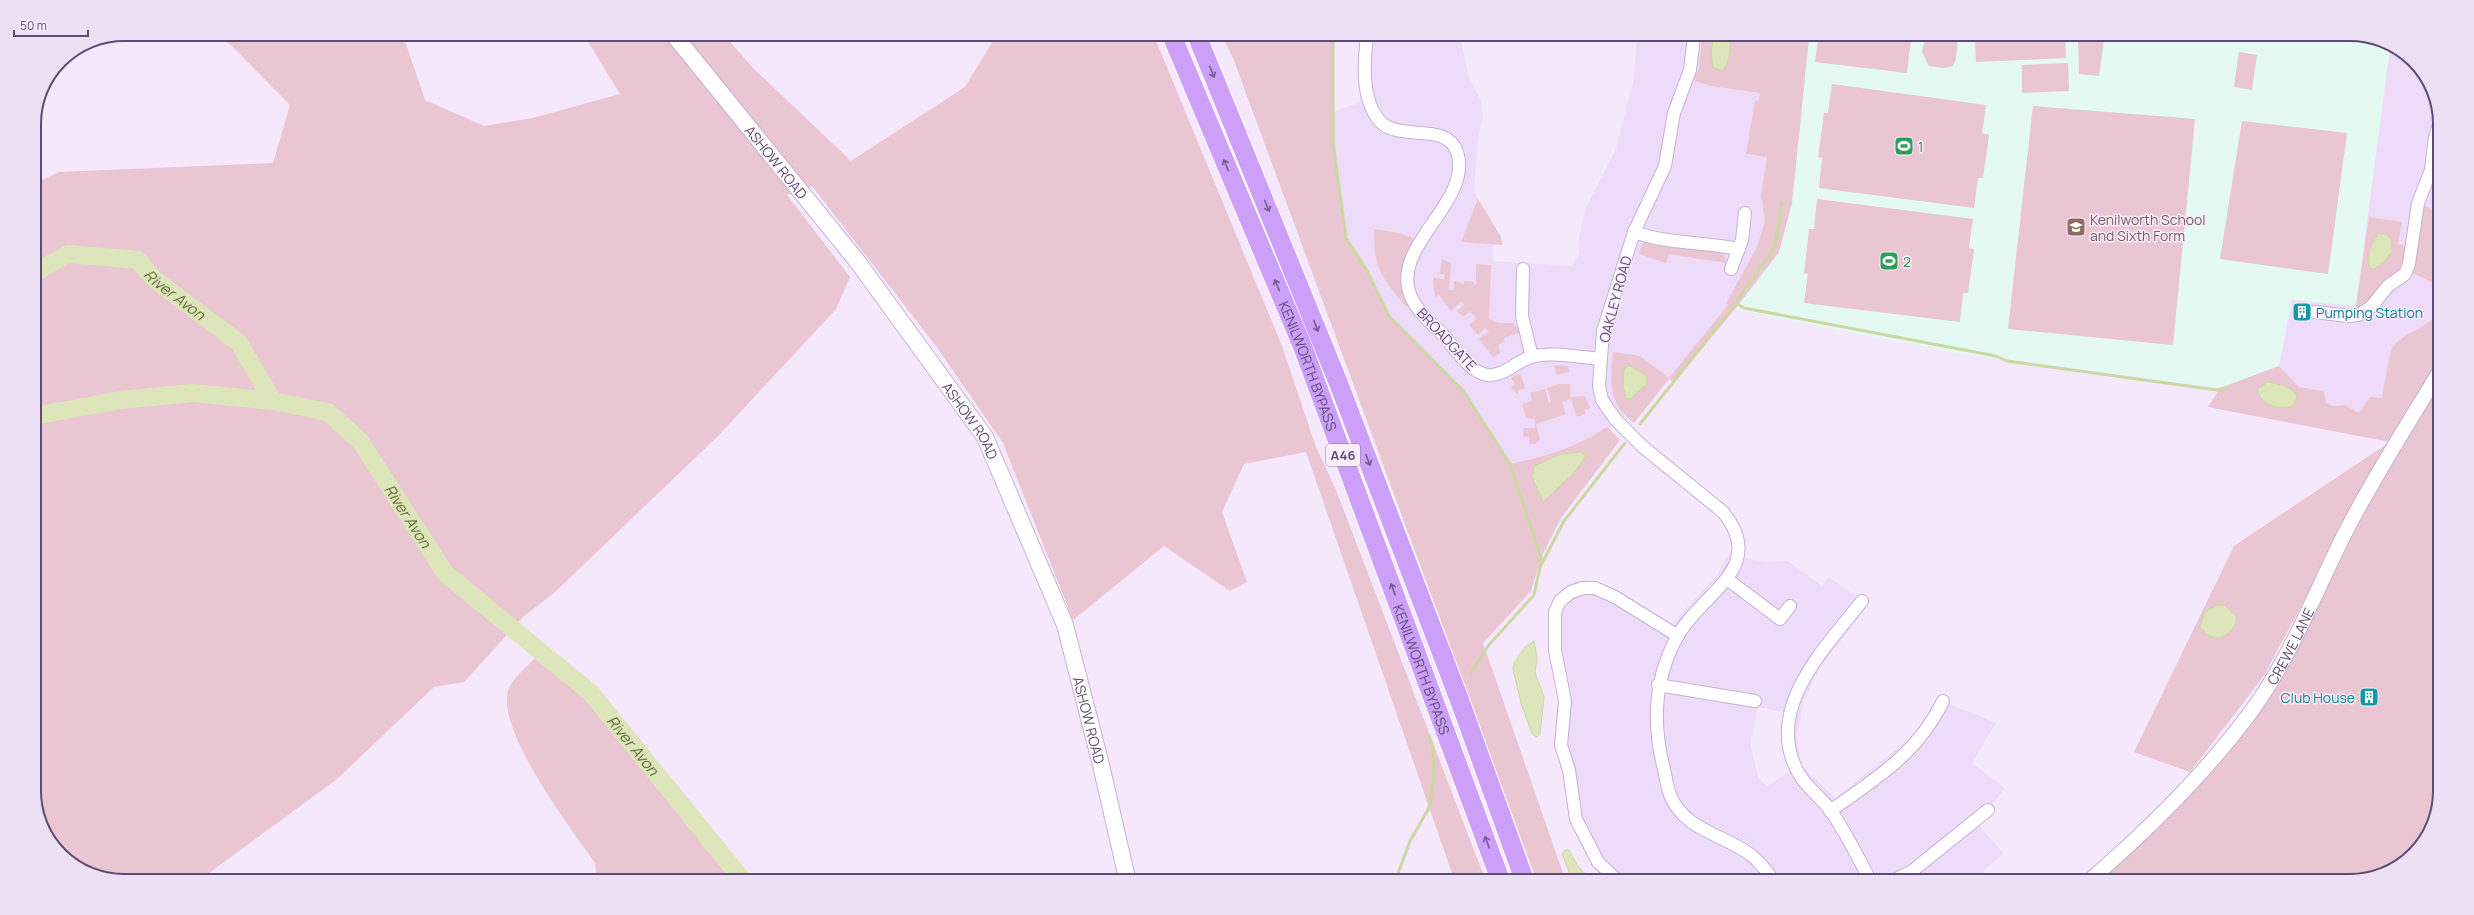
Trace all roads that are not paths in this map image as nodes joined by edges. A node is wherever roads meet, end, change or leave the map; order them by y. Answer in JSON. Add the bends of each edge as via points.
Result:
{"nodes":[{"id":1,"x":679,"y":41,"type":"edge"},
{"id":2,"x":1174,"y":41,"type":"edge"},
{"id":3,"x":1199,"y":41,"type":"edge"},
{"id":4,"x":1367,"y":41,"type":"edge"},
{"id":5,"x":1694,"y":41,"type":"edge"},
{"id":6,"x":2433,"y":154,"type":"edge"},
{"id":7,"x":1746,"y":213,"type":"dead end"},
{"id":8,"x":1634,"y":232,"type":"junction"},
{"id":9,"x":1739,"y":249,"type":"junction"},
{"id":10,"x":1522,"y":269,"type":"dead end"},
{"id":11,"x":1731,"y":269,"type":"dead end"},
{"id":12,"x":2315,"y":312,"type":"dead end"},
{"id":13,"x":1532,"y":356,"type":"junction"},
{"id":14,"x":1600,"y":358,"type":"junction"},
{"id":15,"x":2433,"y":383,"type":"edge"},
{"id":16,"x":1727,"y":579,"type":"junction"},
{"id":17,"x":1862,"y":601,"type":"dead end"},
{"id":18,"x":1790,"y":606,"type":"dead end"},
{"id":19,"x":1678,"y":636,"type":"junction"},
{"id":20,"x":1658,"y":685,"type":"junction"},
{"id":21,"x":1943,"y":701,"type":"dead end"},
{"id":22,"x":1755,"y":702,"type":"dead end"},
{"id":23,"x":1988,"y":810,"type":"dead end"},
{"id":24,"x":1830,"y":811,"type":"junction"},
{"id":25,"x":1126,"y":874,"type":"edge"},
{"id":26,"x":1498,"y":874,"type":"edge"},
{"id":27,"x":1522,"y":874,"type":"edge"},
{"id":28,"x":1611,"y":874,"type":"edge"},
{"id":29,"x":1768,"y":874,"type":"edge"},
{"id":30,"x":1867,"y":874,"type":"edge"},
{"id":31,"x":1907,"y":874,"type":"edge"},
{"id":32,"x":2097,"y":874,"type":"edge"}],
"edges":[{"from":1,"to":25,"type":"main road","name":"ASHOW ROAD","via":[[857,261],[985,437],[1065,625]]},
{"from":26,"to":2,"type":"highway","name":"KENILWORTH BYPASS","number":"A46","one_way":true,"via":[[1302,345]]},
{"from":3,"to":27,"type":"highway","name":"KENILWORTH BYPASS","number":"A46","one_way":true,"via":[[1338,382],[1458,696]]},
{"from":4,"to":13,"type":"street","name":"BROADGATE","via":[[1368,91],[1378,120],[1398,131],[1445,138],[1452,143],[1458,158],[1457,174],[1450,196],[1424,234],[1413,258],[1408,280],[1413,301],[1479,373],[1497,374]]},
{"from":5,"to":8,"type":"street","name":"OAKLEY ROAD","via":[[1690,70],[1674,113],[1665,166]]},
{"from":6,"to":12,"type":"street","via":[[2431,170],[2418,203],[2409,264],[2405,274],[2388,286],[2371,307],[2358,315]]},
{"from":7,"to":9,"type":"street"},
{"from":8,"to":9,"type":"street","via":[[1670,242],[1721,245]]},
{"from":8,"to":14,"type":"street","name":"OAKLEY ROAD","via":[[1604,331]]},
{"from":9,"to":11,"type":"street"},
{"from":10,"to":13,"type":"street","via":[[1522,316]]},
{"from":13,"to":14,"type":"street","name":"BROADGATE"},
{"from":14,"to":16,"type":"street","name":"OAKLEY ROAD","via":[[1599,385],[1608,412],[1643,447],[1723,512],[1733,524],[1741,548]]},
{"from":15,"to":32,"type":"street","name":"CREWE LANE","via":[[2354,517],[2292,644],[2252,709],[2200,772],[2124,851]]},
{"from":16,"to":18,"type":"street","via":[[1780,618]]},
{"from":16,"to":19,"type":"street"},
{"from":17,"to":24,"type":"street","via":[[1844,630],[1819,654],[1800,686],[1791,708],[1788,728],[1791,754],[1798,773]]},
{"from":19,"to":20,"type":"street"},
{"from":19,"to":28,"type":"street","via":[[1615,597],[1595,588],[1578,589],[1565,596],[1555,612],[1555,650],[1565,701],[1561,745],[1568,766],[1576,819],[1598,862]]},
{"from":20,"to":22,"type":"street"},
{"from":20,"to":29,"type":"street","via":[[1656,715],[1660,755],[1675,805],[1690,822],[1751,855]]},
{"from":21,"to":24,"type":"street","via":[[1933,722],[1916,745]]},
{"from":23,"to":31,"type":"street"},
{"from":24,"to":30,"type":"street"}]}
